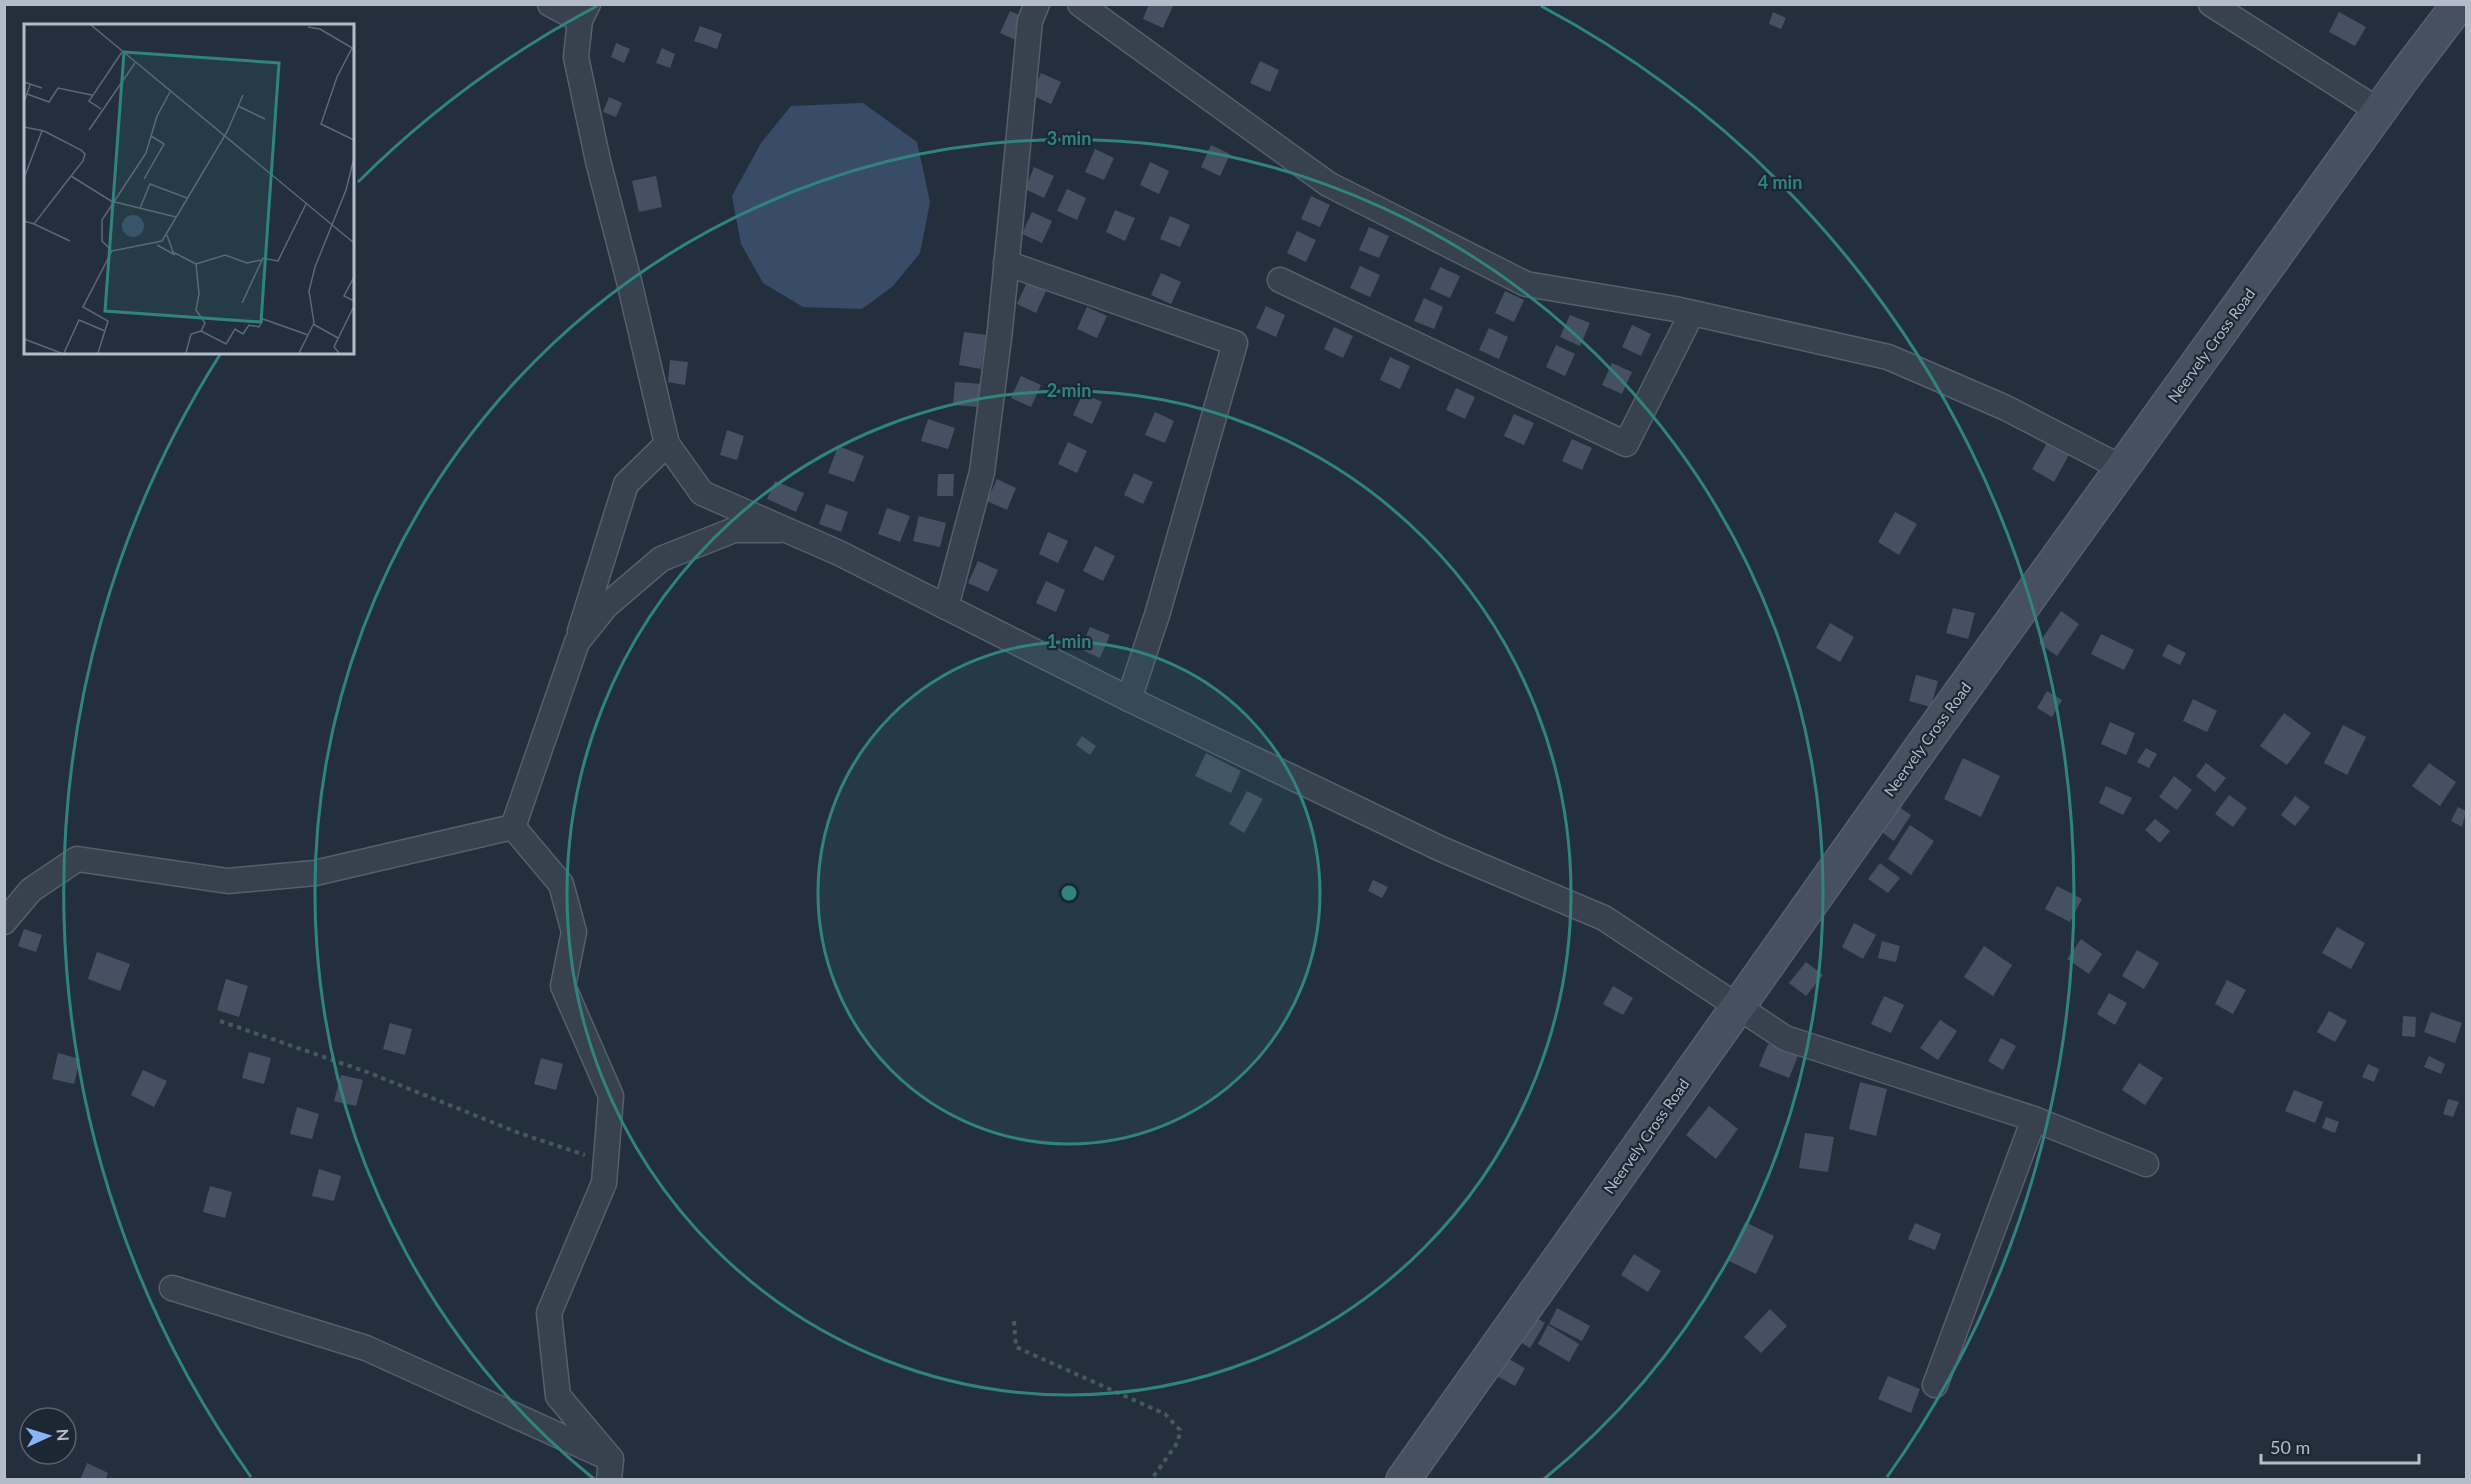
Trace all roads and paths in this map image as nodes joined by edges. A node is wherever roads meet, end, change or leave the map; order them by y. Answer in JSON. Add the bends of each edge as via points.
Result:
{"nodes":[{"id":1,"x":550,"y":4,"type":"edge"},
{"id":2,"x":1037,"y":4,"type":"edge"},
{"id":3,"x":1080,"y":4,"type":"edge"},
{"id":4,"x":2211,"y":4,"type":"edge"},
{"id":5,"x":2459,"y":4,"type":"edge"},
{"id":6,"x":584,"y":12,"type":"edge"},
{"id":7,"x":2379,"y":111,"type":"junction"},
{"id":8,"x":1006,"y":263,"type":"junction"},
{"id":9,"x":1280,"y":280,"type":"dead end"},
{"id":10,"x":1692,"y":313,"type":"junction"},
{"id":11,"x":667,"y":444,"type":"junction"},
{"id":12,"x":2122,"y":468,"type":"junction"},
{"id":13,"x":788,"y":530,"type":"junction"},
{"id":14,"x":946,"y":607,"type":"junction"},
{"id":15,"x":577,"y":642,"type":"junction"},
{"id":16,"x":1129,"y":699,"type":"junction"},
{"id":17,"x":513,"y":827,"type":"junction"},
{"id":18,"x":4,"y":922,"type":"edge"},
{"id":19,"x":1737,"y":1007,"type":"junction"},
{"id":20,"x":220,"y":1021,"type":"dead end"},
{"id":21,"x":2034,"y":1119,"type":"junction"},
{"id":22,"x":606,"y":1161,"type":"junction"},
{"id":23,"x":2146,"y":1164,"type":"dead end"},
{"id":24,"x":172,"y":1288,"type":"dead end"},
{"id":25,"x":1014,"y":1321,"type":"dead end"},
{"id":26,"x":1935,"y":1385,"type":"dead end"},
{"id":27,"x":610,"y":1469,"type":"edge"},
{"id":28,"x":1151,"y":1479,"type":"edge"},
{"id":29,"x":1403,"y":1479,"type":"edge"}],
"edges":[{"from":1,"to":6,"type":"street"},
{"from":2,"to":8,"type":"street","via":[[1030,21]]},
{"from":3,"to":10,"type":"street","via":[[1328,184],[1474,258],[1526,284]]},
{"from":4,"to":7,"type":"street"},
{"from":5,"to":7,"type":"street","name":"Neervely Cross Road"},
{"from":6,"to":11,"type":"street","via":[[576,57]]},
{"from":7,"to":12,"type":"street","name":"Neervely Cross Road"},
{"from":8,"to":14,"type":"street","via":[[982,472]]},
{"from":8,"to":16,"type":"street","via":[[1235,343]]},
{"from":9,"to":10,"type":"street","via":[[1626,444]]},
{"from":10,"to":12,"type":"street","via":[[1888,357],[2007,408]]},
{"from":11,"to":13,"type":"street","via":[[702,493]]},
{"from":11,"to":15,"type":"street","via":[[626,484]]},
{"from":12,"to":19,"type":"street","name":"Neervely Cross Road"},
{"from":13,"to":14,"type":"street"},
{"from":13,"to":15,"type":"street","via":[[734,530],[661,559],[606,606]]},
{"from":14,"to":16,"type":"street"},
{"from":15,"to":17,"type":"street"},
{"from":16,"to":19,"type":"street","via":[[1441,849],[1604,918]]},
{"from":17,"to":18,"type":"street","via":[[315,873],[228,881],[77,859],[31,890]]},
{"from":17,"to":22,"type":"street","via":[[561,884],[574,932],[563,986],[611,1096]]},
{"from":19,"to":21,"type":"street","via":[[1785,1038]]},
{"from":19,"to":29,"type":"street","name":"Neervely Cross Road"},
{"from":20,"to":22,"type":"path","via":[[367,1072],[519,1133]]},
{"from":21,"to":23,"type":"street"},
{"from":21,"to":26,"type":"street"},
{"from":22,"to":27,"type":"street","via":[[604,1183],[549,1313],[558,1396]]},
{"from":24,"to":27,"type":"street","via":[[366,1348]]},
{"from":25,"to":28,"type":"path","via":[[1016,1347],[1165,1414],[1180,1430],[1178,1442]]}]}
